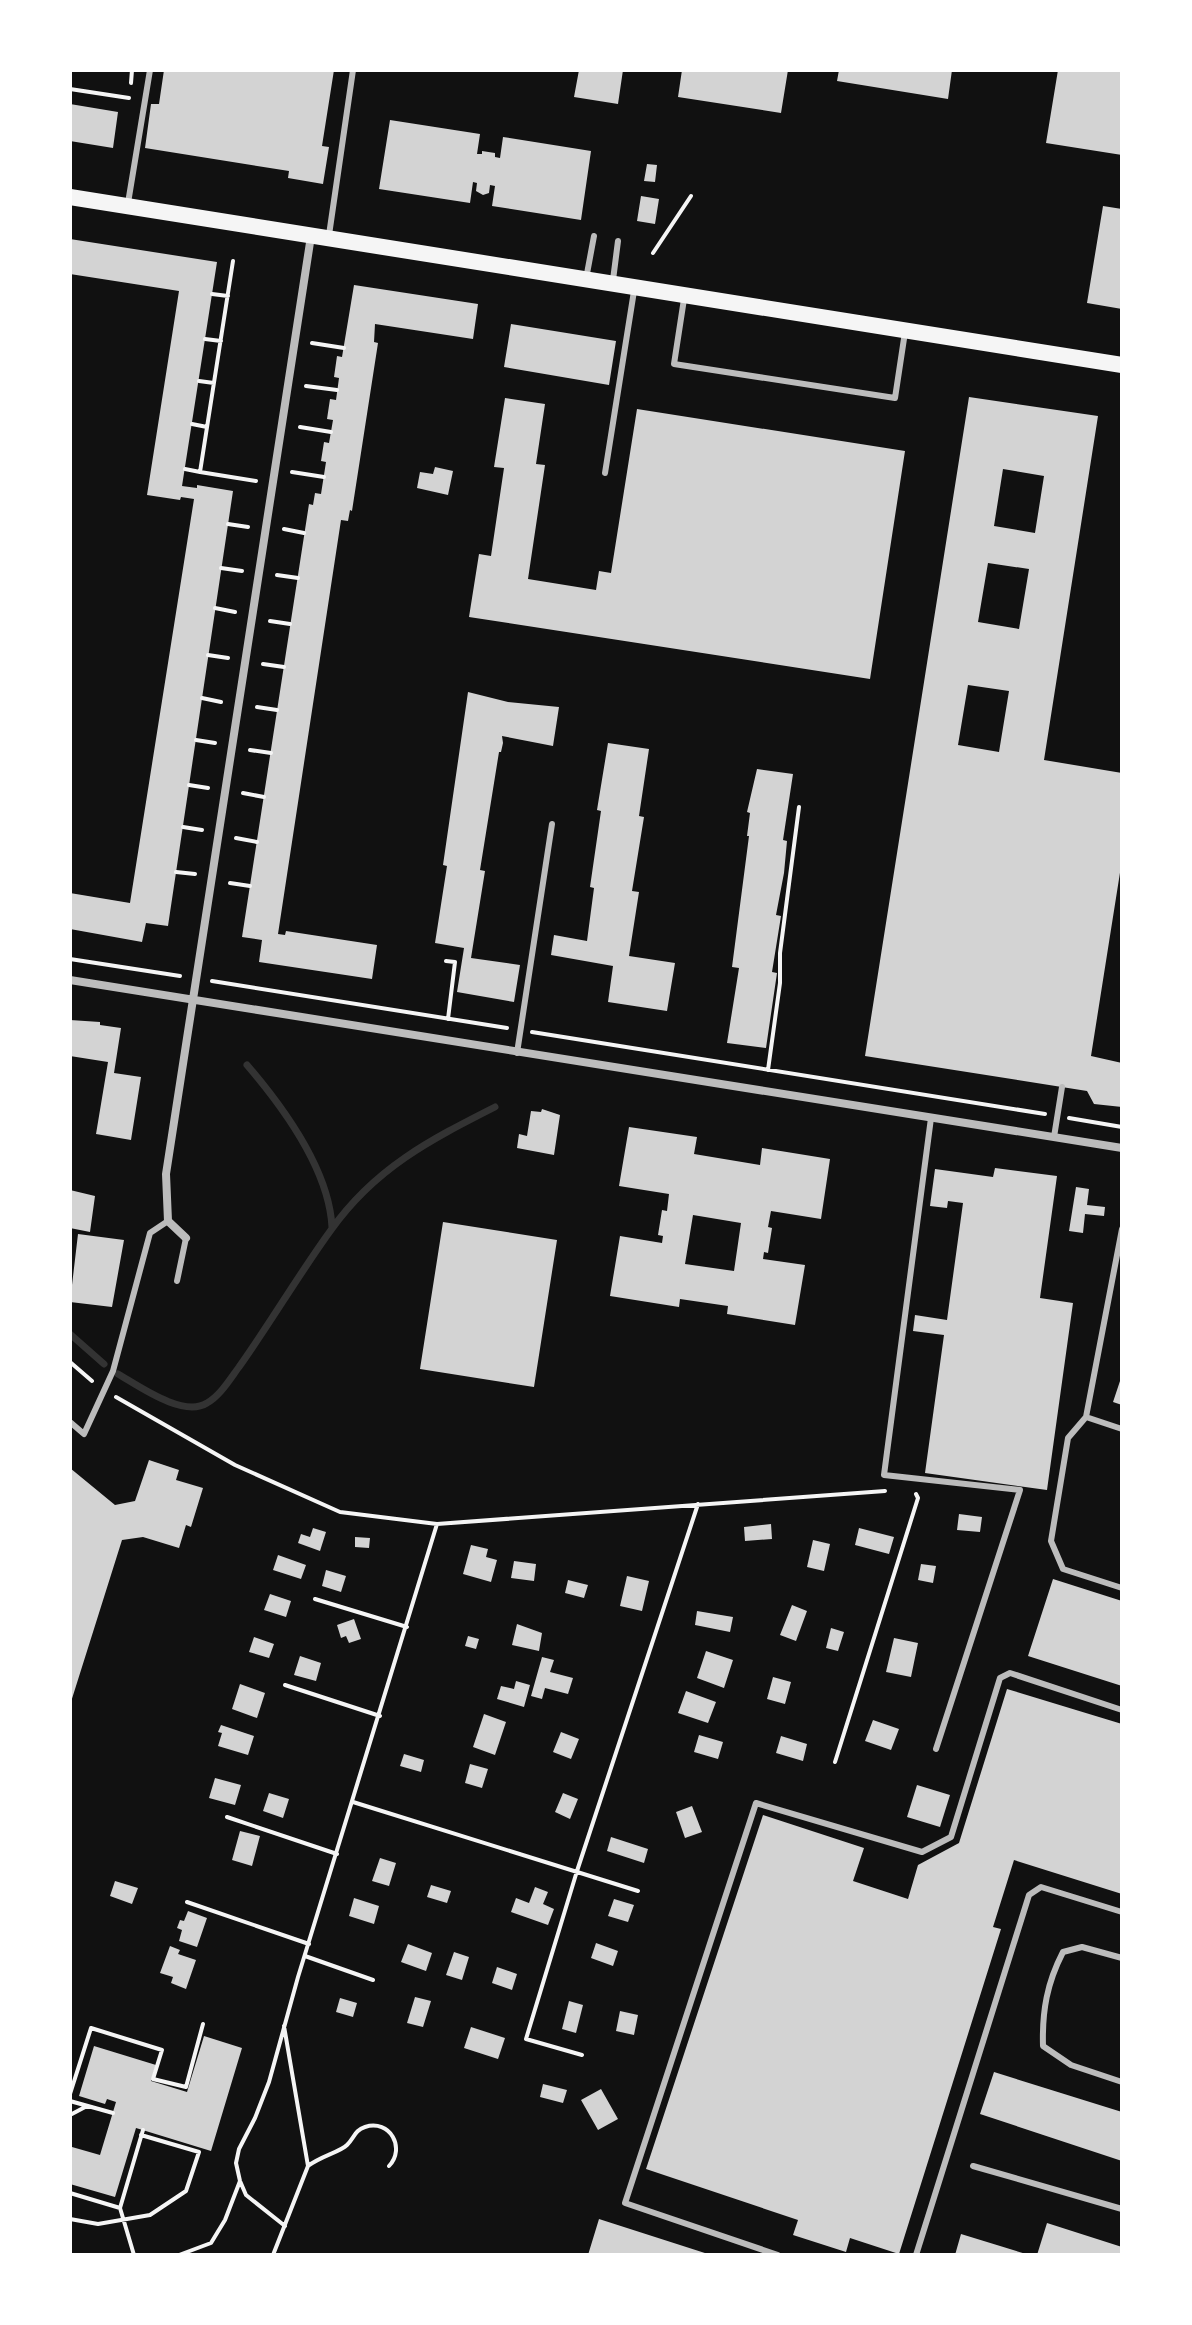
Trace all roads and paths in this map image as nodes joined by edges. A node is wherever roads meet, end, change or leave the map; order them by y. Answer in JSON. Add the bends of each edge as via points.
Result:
{"nodes":[{"id":1,"x":150,"y":70,"type":"edge"},
{"id":2,"x":353,"y":70,"type":"edge"},
{"id":3,"x":70,"y":89,"type":"edge"},
{"id":4,"x":129,"y":98,"type":"dead end"},
{"id":5,"x":691,"y":196,"type":"dead end"},
{"id":6,"x":70,"y":197,"type":"edge"},
{"id":7,"x":127,"y":206,"type":"junction"},
{"id":8,"x":311,"y":236,"type":"junction"},
{"id":9,"x":594,"y":236,"type":"dead end"},
{"id":10,"x":328,"y":238,"type":"junction"},
{"id":11,"x":618,"y":241,"type":"dead end"},
{"id":12,"x":653,"y":253,"type":"dead end"},
{"id":13,"x":233,"y":261,"type":"dead end"},
{"id":14,"x":586,"y":279,"type":"junction"},
{"id":15,"x":612,"y":284,"type":"junction"},
{"id":16,"x":635,"y":287,"type":"junction"},
{"id":17,"x":212,"y":294,"type":"dead end"},
{"id":18,"x":685,"y":295,"type":"junction"},
{"id":19,"x":228,"y":296,"type":"junction"},
{"id":20,"x":906,"y":330,"type":"junction"},
{"id":21,"x":205,"y":339,"type":"dead end"},
{"id":22,"x":221,"y":341,"type":"junction"},
{"id":23,"x":312,"y":343,"type":"dead end"},
{"id":24,"x":344,"y":348,"type":"dead end"},
{"id":25,"x":1122,"y":365,"type":"edge"},
{"id":26,"x":199,"y":381,"type":"dead end"},
{"id":27,"x":214,"y":383,"type":"junction"},
{"id":28,"x":306,"y":386,"type":"dead end"},
{"id":29,"x":337,"y":390,"type":"dead end"},
{"id":30,"x":192,"y":424,"type":"dead end"},
{"id":31,"x":207,"y":427,"type":"junction"},
{"id":32,"x":300,"y":427,"type":"dead end"},
{"id":33,"x":331,"y":432,"type":"dead end"},
{"id":34,"x":185,"y":469,"type":"dead end"},
{"id":35,"x":200,"y":472,"type":"junction"},
{"id":36,"x":292,"y":472,"type":"dead end"},
{"id":37,"x":605,"y":473,"type":"dead end"},
{"id":38,"x":324,"y":477,"type":"dead end"},
{"id":39,"x":256,"y":481,"type":"dead end"},
{"id":40,"x":228,"y":524,"type":"dead end"},
{"id":41,"x":248,"y":527,"type":"dead end"},
{"id":42,"x":284,"y":529,"type":"dead end"},
{"id":43,"x":304,"y":533,"type":"dead end"},
{"id":44,"x":221,"y":568,"type":"dead end"},
{"id":45,"x":242,"y":571,"type":"dead end"},
{"id":46,"x":277,"y":575,"type":"dead end"},
{"id":47,"x":298,"y":578,"type":"dead end"},
{"id":48,"x":215,"y":608,"type":"dead end"},
{"id":49,"x":235,"y":612,"type":"dead end"},
{"id":50,"x":270,"y":621,"type":"dead end"},
{"id":51,"x":290,"y":624,"type":"dead end"},
{"id":52,"x":208,"y":655,"type":"dead end"},
{"id":53,"x":228,"y":658,"type":"dead end"},
{"id":54,"x":263,"y":664,"type":"dead end"},
{"id":55,"x":284,"y":667,"type":"dead end"},
{"id":56,"x":202,"y":698,"type":"dead end"},
{"id":57,"x":221,"y":702,"type":"dead end"},
{"id":58,"x":257,"y":707,"type":"dead end"},
{"id":59,"x":277,"y":710,"type":"dead end"},
{"id":60,"x":196,"y":740,"type":"dead end"},
{"id":61,"x":215,"y":743,"type":"dead end"},
{"id":62,"x":250,"y":750,"type":"dead end"},
{"id":63,"x":271,"y":753,"type":"dead end"},
{"id":64,"x":189,"y":785,"type":"dead end"},
{"id":65,"x":208,"y":788,"type":"dead end"},
{"id":66,"x":243,"y":793,"type":"dead end"},
{"id":67,"x":264,"y":797,"type":"dead end"},
{"id":68,"x":799,"y":807,"type":"dead end"},
{"id":69,"x":552,"y":824,"type":"dead end"},
{"id":70,"x":183,"y":827,"type":"dead end"},
{"id":71,"x":202,"y":830,"type":"dead end"},
{"id":72,"x":236,"y":838,"type":"dead end"},
{"id":73,"x":257,"y":842,"type":"dead end"},
{"id":74,"x":176,"y":872,"type":"dead end"},
{"id":75,"x":195,"y":874,"type":"dead end"},
{"id":76,"x":230,"y":883,"type":"dead end"},
{"id":77,"x":250,"y":886,"type":"dead end"},
{"id":78,"x":70,"y":959,"type":"edge"},
{"id":79,"x":446,"y":961,"type":"dead end"},
{"id":80,"x":179,"y":976,"type":"dead end"},
{"id":81,"x":70,"y":980,"type":"edge"},
{"id":82,"x":210,"y":981,"type":"dead end"},
{"id":83,"x":194,"y":1000,"type":"junction"},
{"id":84,"x":448,"y":1019,"type":"junction"},
{"id":85,"x":520,"y":1030,"type":"junction"},
{"id":86,"x":517,"y":1053,"type":"junction"},
{"id":87,"x":768,"y":1070,"type":"junction"},
{"id":88,"x":1062,"y":1087,"type":"dead end"},
{"id":89,"x":1057,"y":1116,"type":"junction"},
{"id":90,"x":931,"y":1118,"type":"junction"},
{"id":91,"x":1122,"y":1127,"type":"edge"},
{"id":92,"x":1054,"y":1137,"type":"junction"},
{"id":93,"x":1122,"y":1148,"type":"edge"},
{"id":94,"x":168,"y":1221,"type":"junction"},
{"id":95,"x":1122,"y":1229,"type":"edge"},
{"id":96,"x":186,"y":1238,"type":"joint"},
{"id":97,"x":177,"y":1281,"type":"dead end"},
{"id":98,"x":70,"y":1362,"type":"edge"},
{"id":99,"x":104,"y":1390,"type":"junction"},
{"id":100,"x":1086,"y":1417,"type":"junction"},
{"id":101,"x":70,"y":1422,"type":"edge"},
{"id":102,"x":1122,"y":1429,"type":"edge"},
{"id":103,"x":897,"y":1490,"type":"dead end"},
{"id":104,"x":906,"y":1491,"type":"dead end"},
{"id":105,"x":698,"y":1504,"type":"junction"},
{"id":106,"x":437,"y":1524,"type":"junction"},
{"id":107,"x":1122,"y":1588,"type":"edge"},
{"id":108,"x":315,"y":1599,"type":"dead end"},
{"id":109,"x":407,"y":1627,"type":"junction"},
{"id":110,"x":285,"y":1685,"type":"dead end"},
{"id":111,"x":1122,"y":1710,"type":"edge"},
{"id":112,"x":380,"y":1716,"type":"junction"},
{"id":113,"x":936,"y":1749,"type":"dead end"},
{"id":114,"x":835,"y":1762,"type":"dead end"},
{"id":115,"x":353,"y":1802,"type":"junction"},
{"id":116,"x":227,"y":1817,"type":"dead end"},
{"id":117,"x":337,"y":1854,"type":"junction"},
{"id":118,"x":577,"y":1871,"type":"junction"},
{"id":119,"x":638,"y":1891,"type":"dead end"},
{"id":120,"x":187,"y":1902,"type":"dead end"},
{"id":121,"x":1122,"y":1912,"type":"edge"},
{"id":122,"x":309,"y":1944,"type":"junction"},
{"id":123,"x":305,"y":1956,"type":"junction"},
{"id":124,"x":1122,"y":1958,"type":"edge"},
{"id":125,"x":373,"y":1980,"type":"dead end"},
{"id":126,"x":203,"y":2024,"type":"dead end"},
{"id":127,"x":284,"y":2024,"type":"junction"},
{"id":128,"x":582,"y":2055,"type":"dead end"},
{"id":129,"x":1122,"y":2082,"type":"edge"},
{"id":130,"x":70,"y":2094,"type":"edge"},
{"id":131,"x":70,"y":2101,"type":"edge"},
{"id":132,"x":87,"y":2106,"type":"junction"},
{"id":133,"x":113,"y":2113,"type":"dead end"},
{"id":134,"x":70,"y":2115,"type":"edge"},
{"id":135,"x":308,"y":2166,"type":"junction"},
{"id":136,"x":389,"y":2166,"type":"dead end"},
{"id":137,"x":973,"y":2166,"type":"dead end"},
{"id":138,"x":240,"y":2181,"type":"junction"},
{"id":139,"x":70,"y":2193,"type":"edge"},
{"id":140,"x":120,"y":2208,"type":"junction"},
{"id":141,"x":1122,"y":2209,"type":"edge"},
{"id":142,"x":70,"y":2219,"type":"edge"},
{"id":143,"x":124,"y":2222,"type":"junction"},
{"id":144,"x":285,"y":2226,"type":"junction"},
{"id":145,"x":134,"y":2255,"type":"edge"},
{"id":146,"x":179,"y":2255,"type":"edge"},
{"id":147,"x":273,"y":2255,"type":"edge"},
{"id":148,"x":778,"y":2255,"type":"edge"},
{"id":149,"x":916,"y":2255,"type":"edge"}],
"edges":[{"from":1,"to":7,"type":"lane"},
{"from":2,"to":10,"type":"lane"},
{"from":3,"to":4,"type":"path"},
{"from":5,"to":12,"type":"path"},
{"from":6,"to":7,"type":"main road"},
{"from":7,"to":8,"type":"main road"},
{"from":8,"to":10,"type":"main road"},
{"from":8,"to":83,"type":"street"},
{"from":9,"to":14,"type":"lane"},
{"from":10,"to":14,"type":"main road"},
{"from":11,"to":15,"type":"lane"},
{"from":13,"to":19,"type":"path"},
{"from":14,"to":15,"type":"main road"},
{"from":15,"to":16,"type":"main road"},
{"from":16,"to":18,"type":"main road"},
{"from":16,"to":37,"type":"lane"},
{"from":17,"to":19,"type":"path"},
{"from":18,"to":20,"type":"main road"},
{"from":18,"to":20,"type":"lane","via":[[674,364],[895,398]]},
{"from":19,"to":22,"type":"path"},
{"from":20,"to":25,"type":"main road"},
{"from":21,"to":22,"type":"path"},
{"from":22,"to":27,"type":"path"},
{"from":23,"to":24,"type":"path"},
{"from":26,"to":27,"type":"path"},
{"from":27,"to":31,"type":"path"},
{"from":28,"to":29,"type":"path"},
{"from":30,"to":31,"type":"path"},
{"from":31,"to":35,"type":"path"},
{"from":32,"to":33,"type":"path"},
{"from":34,"to":35,"type":"path"},
{"from":35,"to":39,"type":"path"},
{"from":36,"to":38,"type":"path"},
{"from":40,"to":41,"type":"path"},
{"from":42,"to":43,"type":"path"},
{"from":44,"to":45,"type":"path"},
{"from":46,"to":47,"type":"path"},
{"from":48,"to":49,"type":"path"},
{"from":50,"to":51,"type":"path"},
{"from":52,"to":53,"type":"path"},
{"from":54,"to":55,"type":"path"},
{"from":56,"to":57,"type":"path"},
{"from":58,"to":59,"type":"path"},
{"from":60,"to":61,"type":"path"},
{"from":62,"to":63,"type":"path"},
{"from":64,"to":65,"type":"path"},
{"from":66,"to":67,"type":"path"},
{"from":68,"to":87,"type":"path"},
{"from":69,"to":85,"type":"lane"},
{"from":70,"to":71,"type":"path"},
{"from":72,"to":73,"type":"path"},
{"from":74,"to":75,"type":"path"},
{"from":76,"to":77,"type":"path"},
{"from":78,"to":80,"type":"path"},
{"from":79,"to":84,"type":"path","via":[[458,962]]},
{"from":81,"to":83,"type":"street"},
{"from":82,"to":84,"type":"path"},
{"from":83,"to":86,"type":"street"},
{"from":83,"to":94,"type":"street","via":[[166,1174]]},
{"from":84,"to":85,"type":"path"},
{"from":85,"to":86,"type":"lane"},
{"from":85,"to":87,"type":"path"},
{"from":86,"to":90,"type":"street"},
{"from":87,"to":89,"type":"path"},
{"from":88,"to":89,"type":"lane"},
{"from":89,"to":91,"type":"path"},
{"from":89,"to":92,"type":"lane"},
{"from":90,"to":92,"type":"street"},
{"from":90,"to":113,"type":"lane","via":[[884,1475],[1020,1490]]},
{"from":92,"to":93,"type":"street"},
{"from":94,"to":96,"type":"street"},
{"from":94,"to":99,"type":"lane","via":[[150,1233]]},
{"from":95,"to":100,"type":"lane"},
{"from":96,"to":97,"type":"lane"},
{"from":98,"to":99,"type":"path"},
{"from":99,"to":101,"type":"lane","via":[[84,1434]]},
{"from":99,"to":106,"type":"path","via":[[235,1465],[340,1512]]},
{"from":100,"to":102,"type":"lane"},
{"from":100,"to":107,"type":"lane","via":[[1068,1438],[1051,1541],[1063,1569]]},
{"from":103,"to":105,"type":"path"},
{"from":104,"to":114,"type":"path","via":[[914,1491],[918,1498]]},
{"from":105,"to":106,"type":"path"},
{"from":105,"to":118,"type":"path"},
{"from":106,"to":109,"type":"path"},
{"from":108,"to":109,"type":"path"},
{"from":109,"to":112,"type":"path"},
{"from":110,"to":112,"type":"path"},
{"from":111,"to":148,"type":"lane","via":[[1004,1674],[951,1837],[922,1852],[756,1803],[625,2203]]},
{"from":112,"to":115,"type":"path"},
{"from":115,"to":117,"type":"path"},
{"from":115,"to":118,"type":"path"},
{"from":116,"to":117,"type":"path"},
{"from":117,"to":122,"type":"path"},
{"from":118,"to":119,"type":"path"},
{"from":118,"to":128,"type":"path","via":[[526,2039]]},
{"from":120,"to":122,"type":"path"},
{"from":121,"to":149,"type":"lane","via":[[1041,1887],[1029,1895]]},
{"from":122,"to":123,"type":"path"},
{"from":123,"to":125,"type":"path"},
{"from":123,"to":127,"type":"path"},
{"from":124,"to":129,"type":"lane","via":[[1082,1947],[1063,1952],[1050,1977],[1042,2013],[1043,2046],[1071,2065]]},
{"from":126,"to":130,"type":"path","via":[[186,2087],[153,2079],[162,2050],[91,2028]]},
{"from":127,"to":135,"type":"path"},
{"from":127,"to":138,"type":"path","via":[[269,2082],[239,2149]]},
{"from":131,"to":132,"type":"path"},
{"from":132,"to":133,"type":"path"},
{"from":132,"to":134,"type":"path"},
{"from":135,"to":136,"type":"path","via":[[345,2147],[368,2126],[393,2134],[396,2154]]},
{"from":135,"to":144,"type":"path"},
{"from":137,"to":141,"type":"lane"},
{"from":138,"to":144,"type":"path","via":[[246,2195]]},
{"from":138,"to":146,"type":"path","via":[[211,2243]]},
{"from":139,"to":140,"type":"path"},
{"from":140,"to":143,"type":"path"},
{"from":140,"to":143,"type":"path","via":[[142,2132],[199,2152],[186,2191],[150,2215]]},
{"from":142,"to":143,"type":"path"},
{"from":143,"to":145,"type":"path"},
{"from":144,"to":147,"type":"path"}]}
